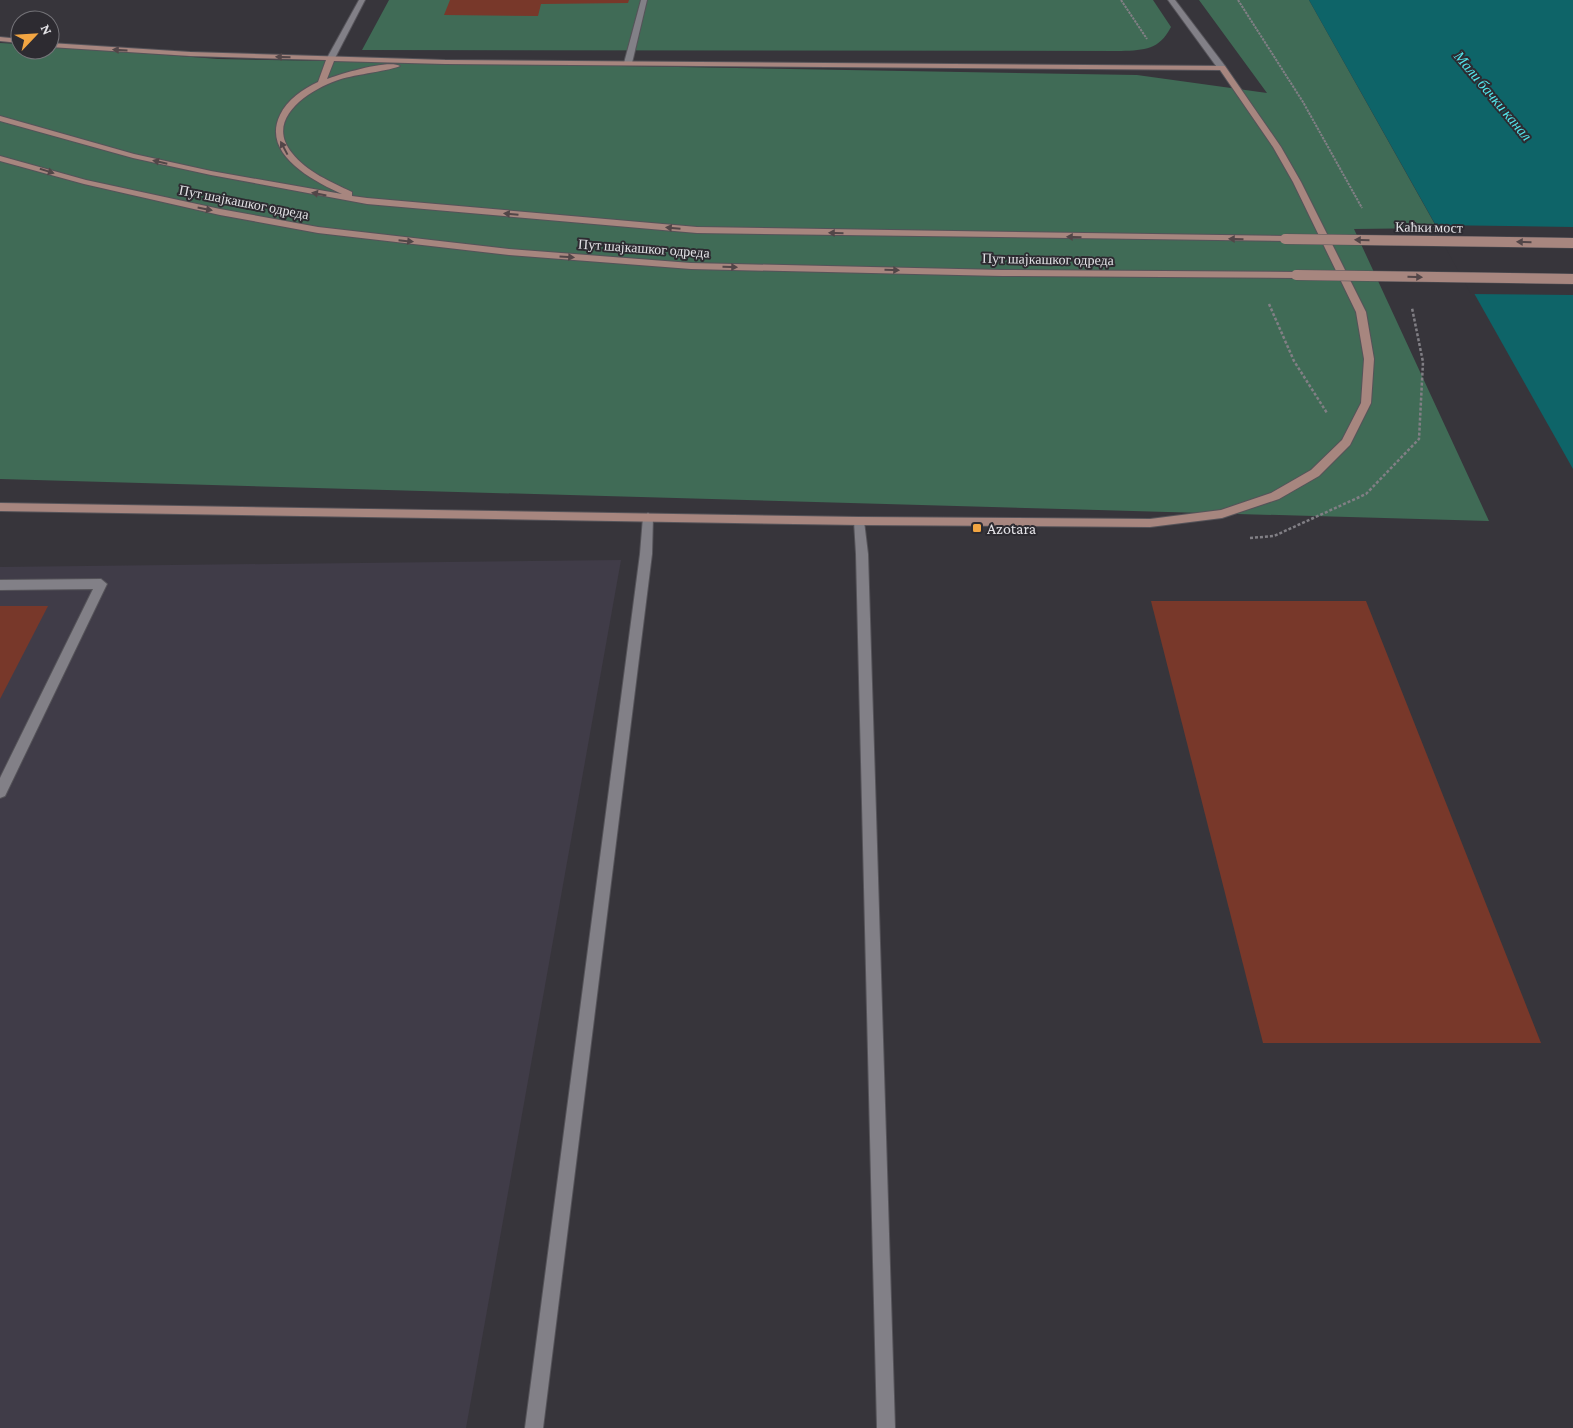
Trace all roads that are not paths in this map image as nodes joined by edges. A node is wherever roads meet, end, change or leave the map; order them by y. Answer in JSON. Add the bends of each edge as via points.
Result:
{"nodes":[{"id":1,"x":362,"y":0,"type":"edge"},
{"id":2,"x":644,"y":0,"type":"edge"},
{"id":3,"x":1170,"y":0,"type":"edge"},
{"id":4,"x":60,"y":46,"type":"edge"},
{"id":5,"x":332,"y":58,"type":"junction"},
{"id":6,"x":445,"y":62,"type":"junction"},
{"id":7,"x":628,"y":64,"type":"junction"},
{"id":8,"x":1222,"y":68,"type":"junction"},
{"id":9,"x":321,"y":84,"type":"junction"},
{"id":10,"x":0,"y":118,"type":"edge"},
{"id":11,"x":0,"y":158,"type":"edge"},
{"id":12,"x":367,"y":201,"type":"junction"},
{"id":13,"x":1285,"y":240,"type":"joint"},
{"id":14,"x":1573,"y":243,"type":"edge"},
{"id":15,"x":1573,"y":279,"type":"edge"},
{"id":16,"x":0,"y":507,"type":"edge"},
{"id":17,"x":648,"y":517,"type":"junction"},
{"id":18,"x":859,"y":521,"type":"junction"},
{"id":19,"x":0,"y":586,"type":"edge"},
{"id":20,"x":0,"y":792,"type":"edge"},
{"id":21,"x":534,"y":1428,"type":"edge"},
{"id":22,"x":886,"y":1428,"type":"edge"}],
"edges":[{"from":1,"to":5,"type":"street"},
{"from":2,"to":7,"type":"street"},
{"from":3,"to":8,"type":"street"},
{"from":5,"to":4,"type":"main road","one_way":true},
{"from":5,"to":6,"type":"main road"},
{"from":5,"to":9,"type":"main road"},
{"from":6,"to":7,"type":"main road"},
{"from":6,"to":9,"type":"main road","via":[[383,68]]},
{"from":7,"to":8,"type":"main road"},
{"from":8,"to":18,"type":"main road","via":[[1277,147],[1297,182],[1361,312],[1369,359],[1366,403],[1348,438],[1315,473],[1275,496],[1222,514],[1150,523]]},
{"from":12,"to":9,"type":"main road","one_way":true,"via":[[331,187],[288,156],[280,145],[278,132],[287,111],[304,93]]},
{"from":12,"to":10,"type":"main road","name":"Пут шајкашког одреда","one_way":true,"via":[[143,158]]},
{"from":11,"to":15,"type":"main road","name":"Пут шајкашког одреда","one_way":true,"bridge":true,"via":[[84,182],[230,214],[328,232],[509,252],[691,266]]},
{"from":13,"to":12,"type":"main road","name":"Пут шајкашког одреда","one_way":true,"via":[[697,230]]},
{"from":14,"to":13,"type":"main road","name":"Каћки мост","one_way":true,"bridge":true},
{"from":16,"to":17,"type":"main road"},
{"from":17,"to":18,"type":"main road"},
{"from":17,"to":21,"type":"street","via":[[646,554]]},
{"from":18,"to":22,"type":"street"},
{"from":19,"to":20,"type":"street","via":[[101,584]]}]}
